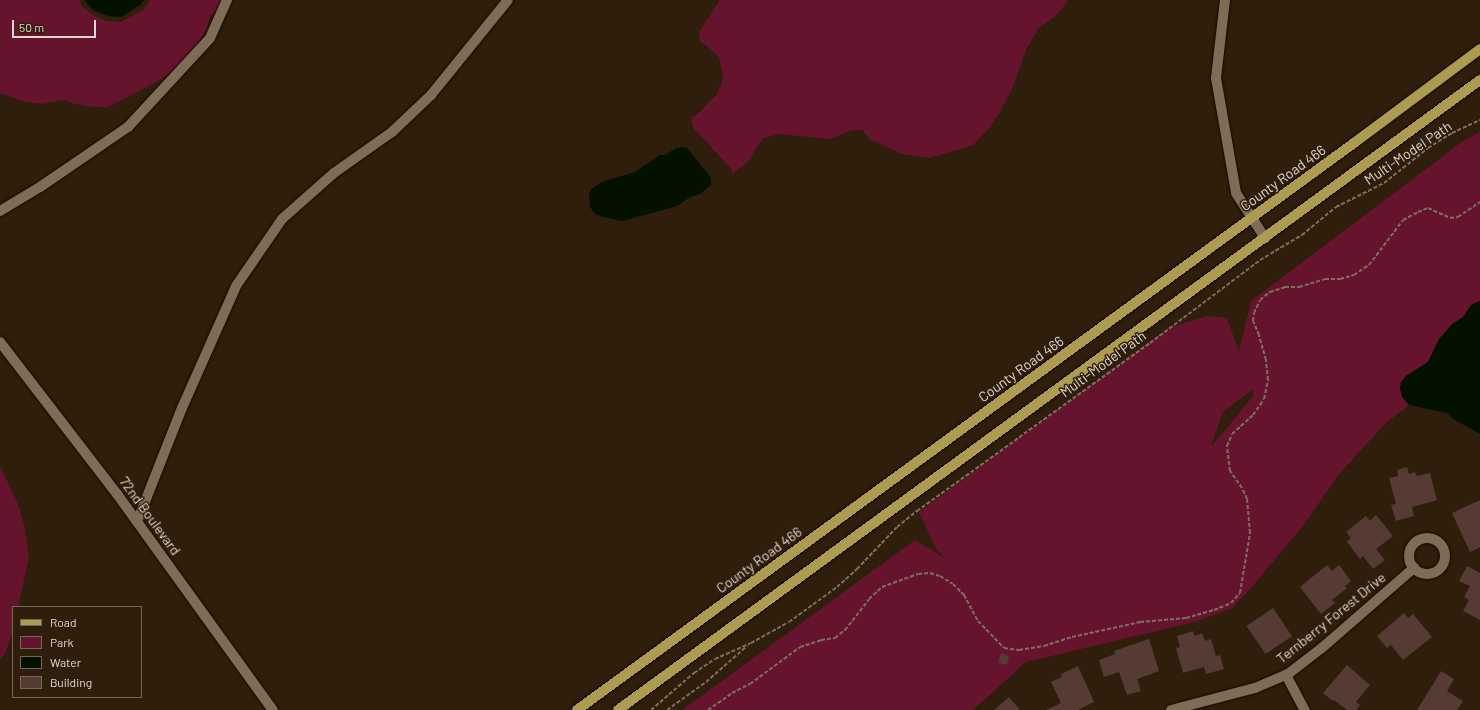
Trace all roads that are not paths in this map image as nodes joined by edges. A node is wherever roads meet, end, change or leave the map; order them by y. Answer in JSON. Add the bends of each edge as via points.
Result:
{"nodes":[{"id":1,"x":227,"y":0,"type":"edge"},
{"id":2,"x":508,"y":0,"type":"edge"},
{"id":3,"x":1225,"y":0,"type":"edge"},
{"id":4,"x":1480,"y":49,"type":"edge"},
{"id":5,"x":1480,"y":80,"type":"edge"},
{"id":6,"x":0,"y":211,"type":"edge"},
{"id":7,"x":1251,"y":218,"type":"junction"},
{"id":8,"x":1265,"y":238,"type":"junction"},
{"id":9,"x":0,"y":342,"type":"edge"},
{"id":10,"x":137,"y":522,"type":"junction"},
{"id":11,"x":1414,"y":568,"type":"dead end"},
{"id":12,"x":1286,"y":675,"type":"junction"},
{"id":13,"x":273,"y":710,"type":"edge"},
{"id":14,"x":577,"y":710,"type":"edge"},
{"id":15,"x":618,"y":710,"type":"edge"},
{"id":16,"x":1171,"y":710,"type":"edge"},
{"id":17,"x":1305,"y":710,"type":"edge"}],
"edges":[{"from":1,"to":6,"type":"street","via":[[210,38],[128,127]]},
{"from":2,"to":10,"type":"street","via":[[431,95],[392,132],[334,173],[282,219],[236,286],[182,408]]},
{"from":3,"to":7,"type":"street","via":[[1216,78],[1236,193]]},
{"from":4,"to":7,"type":"main road","name":"County Road 466"},
{"from":5,"to":8,"type":"main road"},
{"from":7,"to":8,"type":"street"},
{"from":7,"to":14,"type":"main road","name":"County Road 466"},
{"from":8,"to":15,"type":"main road"},
{"from":9,"to":10,"type":"street","name":"72nd Boulevard"},
{"from":10,"to":13,"type":"street","name":"72nd Boulevard"},
{"from":11,"to":12,"type":"street","name":"Ternberry Forest Drive","via":[[1323,647]]},
{"from":12,"to":16,"type":"street","name":"Ternberry Forest Drive","via":[[1255,688]]},
{"from":12,"to":17,"type":"street"}]}
